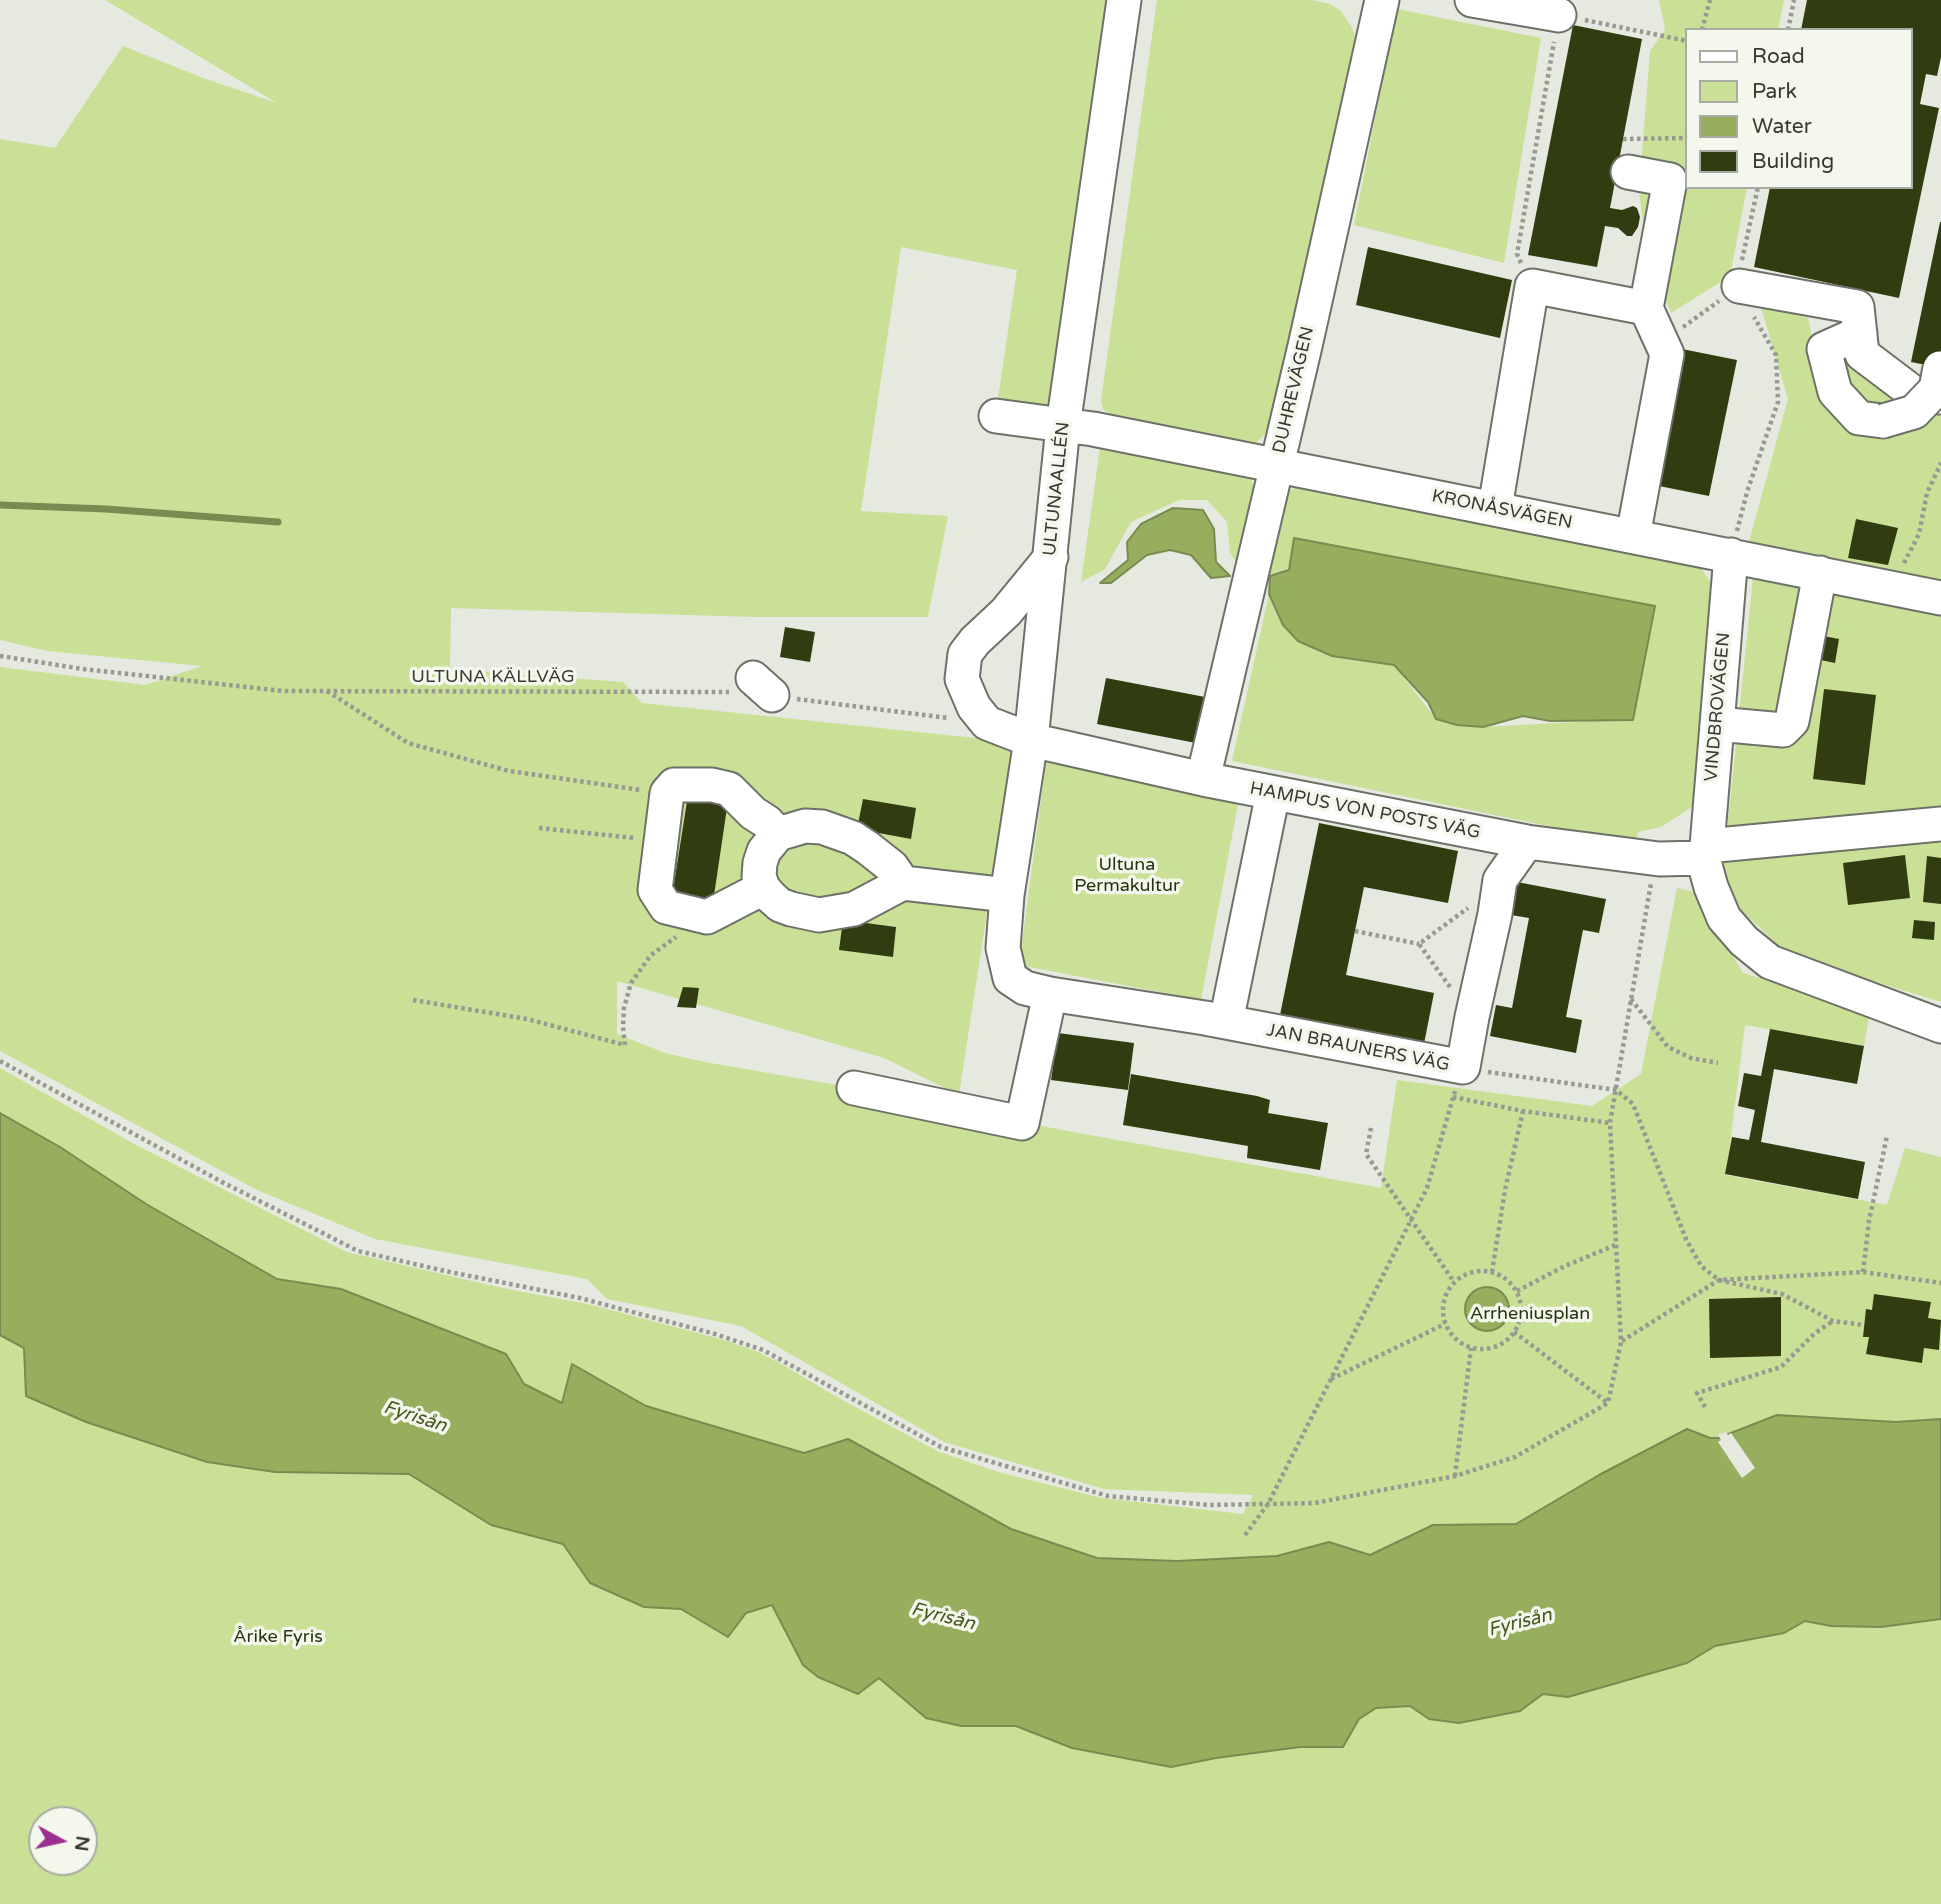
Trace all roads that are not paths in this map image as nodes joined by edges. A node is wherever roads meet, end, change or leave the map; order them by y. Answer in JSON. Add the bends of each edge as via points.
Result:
{"nodes":[{"id":1,"x":1124,"y":0,"type":"edge"},
{"id":2,"x":1382,"y":0,"type":"edge"},
{"id":3,"x":1472,"y":0,"type":"edge"},
{"id":4,"x":1559,"y":15,"type":"road end"},
{"id":5,"x":1628,"y":172,"type":"dead end"},
{"id":6,"x":1739,"y":286,"type":"road end"},
{"id":7,"x":1646,"y":308,"type":"junction"},
{"id":8,"x":1860,"y":333,"type":"junction"},
{"id":9,"x":1940,"y":382,"type":"edge"},
{"id":10,"x":996,"y":416,"type":"dead end"},
{"id":11,"x":1063,"y":426,"type":"junction"},
{"id":12,"x":1276,"y":465,"type":"junction"},
{"id":13,"x":1495,"y":509,"type":"junction"},
{"id":14,"x":1633,"y":536,"type":"junction"},
{"id":15,"x":1731,"y":555,"type":"junction"},
{"id":16,"x":1051,"y":556,"type":"junction"},
{"id":17,"x":1820,"y":573,"type":"junction"},
{"id":18,"x":1941,"y":598,"type":"edge"},
{"id":19,"x":1717,"y":724,"type":"junction"},
{"id":20,"x":1031,"y":740,"type":"junction"},
{"id":21,"x":1203,"y":779,"type":"junction"},
{"id":22,"x":1273,"y":793,"type":"junction"},
{"id":23,"x":1941,"y":824,"type":"edge"},
{"id":24,"x":778,"y":834,"type":"junction"},
{"id":25,"x":1527,"y":842,"type":"junction"},
{"id":26,"x":1705,"y":852,"type":"junction"},
{"id":27,"x":903,"y":883,"type":"junction"},
{"id":28,"x":763,"y":888,"type":"junction"},
{"id":29,"x":1007,"y":895,"type":"junction"},
{"id":30,"x":1010,"y":978,"type":"joint"},
{"id":31,"x":1050,"y":994,"type":"junction"},
{"id":32,"x":1226,"y":1022,"type":"junction"},
{"id":33,"x":1941,"y":1026,"type":"edge"},
{"id":34,"x":854,"y":1088,"type":"dead end"}],
"edges":[{"from":1,"to":11,"type":"street","name":"ULTUNAALLÉN"},
{"from":2,"to":12,"type":"street","name":"DUHREVÄGEN"},
{"from":3,"to":4,"type":"street"},
{"from":5,"to":7,"type":"street","via":[[1670,180]]},
{"from":6,"to":8,"type":"street","via":[[1857,307]]},
{"from":7,"to":13,"type":"street","via":[[1532,286]]},
{"from":7,"to":14,"type":"street","via":[[1667,354]]},
{"from":8,"to":9,"type":"street","via":[[1863,354],[1915,394]]},
{"from":8,"to":9,"type":"street","bridge":true,"via":[[1824,349],[1835,392],[1858,418],[1883,421],[1914,412]]},
{"from":10,"to":11,"type":"street","name":"KRONÅSVÄGEN"},
{"from":11,"to":12,"type":"street","name":"KRONÅSVÄGEN"},
{"from":11,"to":16,"type":"street","name":"ULTUNAALLÉN"},
{"from":12,"to":13,"type":"street","name":"KRONÅSVÄGEN"},
{"from":12,"to":21,"type":"street","name":"DUHREVÄGEN"},
{"from":13,"to":14,"type":"street","name":"KRONÅSVÄGEN"},
{"from":14,"to":15,"type":"street","name":"KRONÅSVÄGEN"},
{"from":15,"to":17,"type":"street","name":"KRONÅSVÄGEN"},
{"from":15,"to":19,"type":"street","name":"VINDBROVÄGEN"},
{"from":16,"to":20,"type":"street","name":"ULTUNAALLÉN"},
{"from":16,"to":20,"type":"street","name":"HAMPUS VON POSTS VÄG","via":[[965,654],[962,679],[987,723]]},
{"from":17,"to":18,"type":"street","name":"KRONÅSVÄGEN"},
{"from":17,"to":19,"type":"street","via":[[1792,721],[1783,730]]},
{"from":19,"to":26,"type":"street","name":"VINDBROVÄGEN"},
{"from":20,"to":21,"type":"street","name":"HAMPUS VON POSTS VÄG"},
{"from":20,"to":29,"type":"street","name":"ULTUNAALLÉN"},
{"from":21,"to":22,"type":"street","name":"HAMPUS VON POSTS VÄG"},
{"from":22,"to":25,"type":"street","name":"HAMPUS VON POSTS VÄG"},
{"from":22,"to":32,"type":"street"},
{"from":23,"to":26,"type":"street","name":"HAMPUS VON POSTS VÄG","via":[[1803,835]]},
{"from":24,"to":27,"type":"street","via":[[805,826],[838,831],[880,857]]},
{"from":24,"to":28,"type":"street","via":[[760,863]]},
{"from":24,"to":28,"type":"street","via":[[729,789],[674,785],[667,793],[655,890],[666,907],[707,917]]},
{"from":25,"to":26,"type":"street","name":"HAMPUS VON POSTS VÄG","via":[[1659,859]]},
{"from":25,"to":32,"type":"street","name":"JAN BRAUNERS VÄG","via":[[1500,880],[1458,1082]]},
{"from":26,"to":33,"type":"street","via":[[1711,887],[1724,918],[1770,962]]},
{"from":27,"to":28,"type":"street","via":[[854,909],[819,915],[780,905]]},
{"from":27,"to":29,"type":"street"},
{"from":29,"to":30,"type":"street","name":"ULTUNAALLÉN","via":[[1003,948]]},
{"from":30,"to":31,"type":"street","name":"JAN BRAUNERS VÄG","via":[[1025,988]]},
{"from":31,"to":32,"type":"street","name":"JAN BRAUNERS VÄG"},
{"from":31,"to":34,"type":"street","via":[[1022,1123]]}]}
